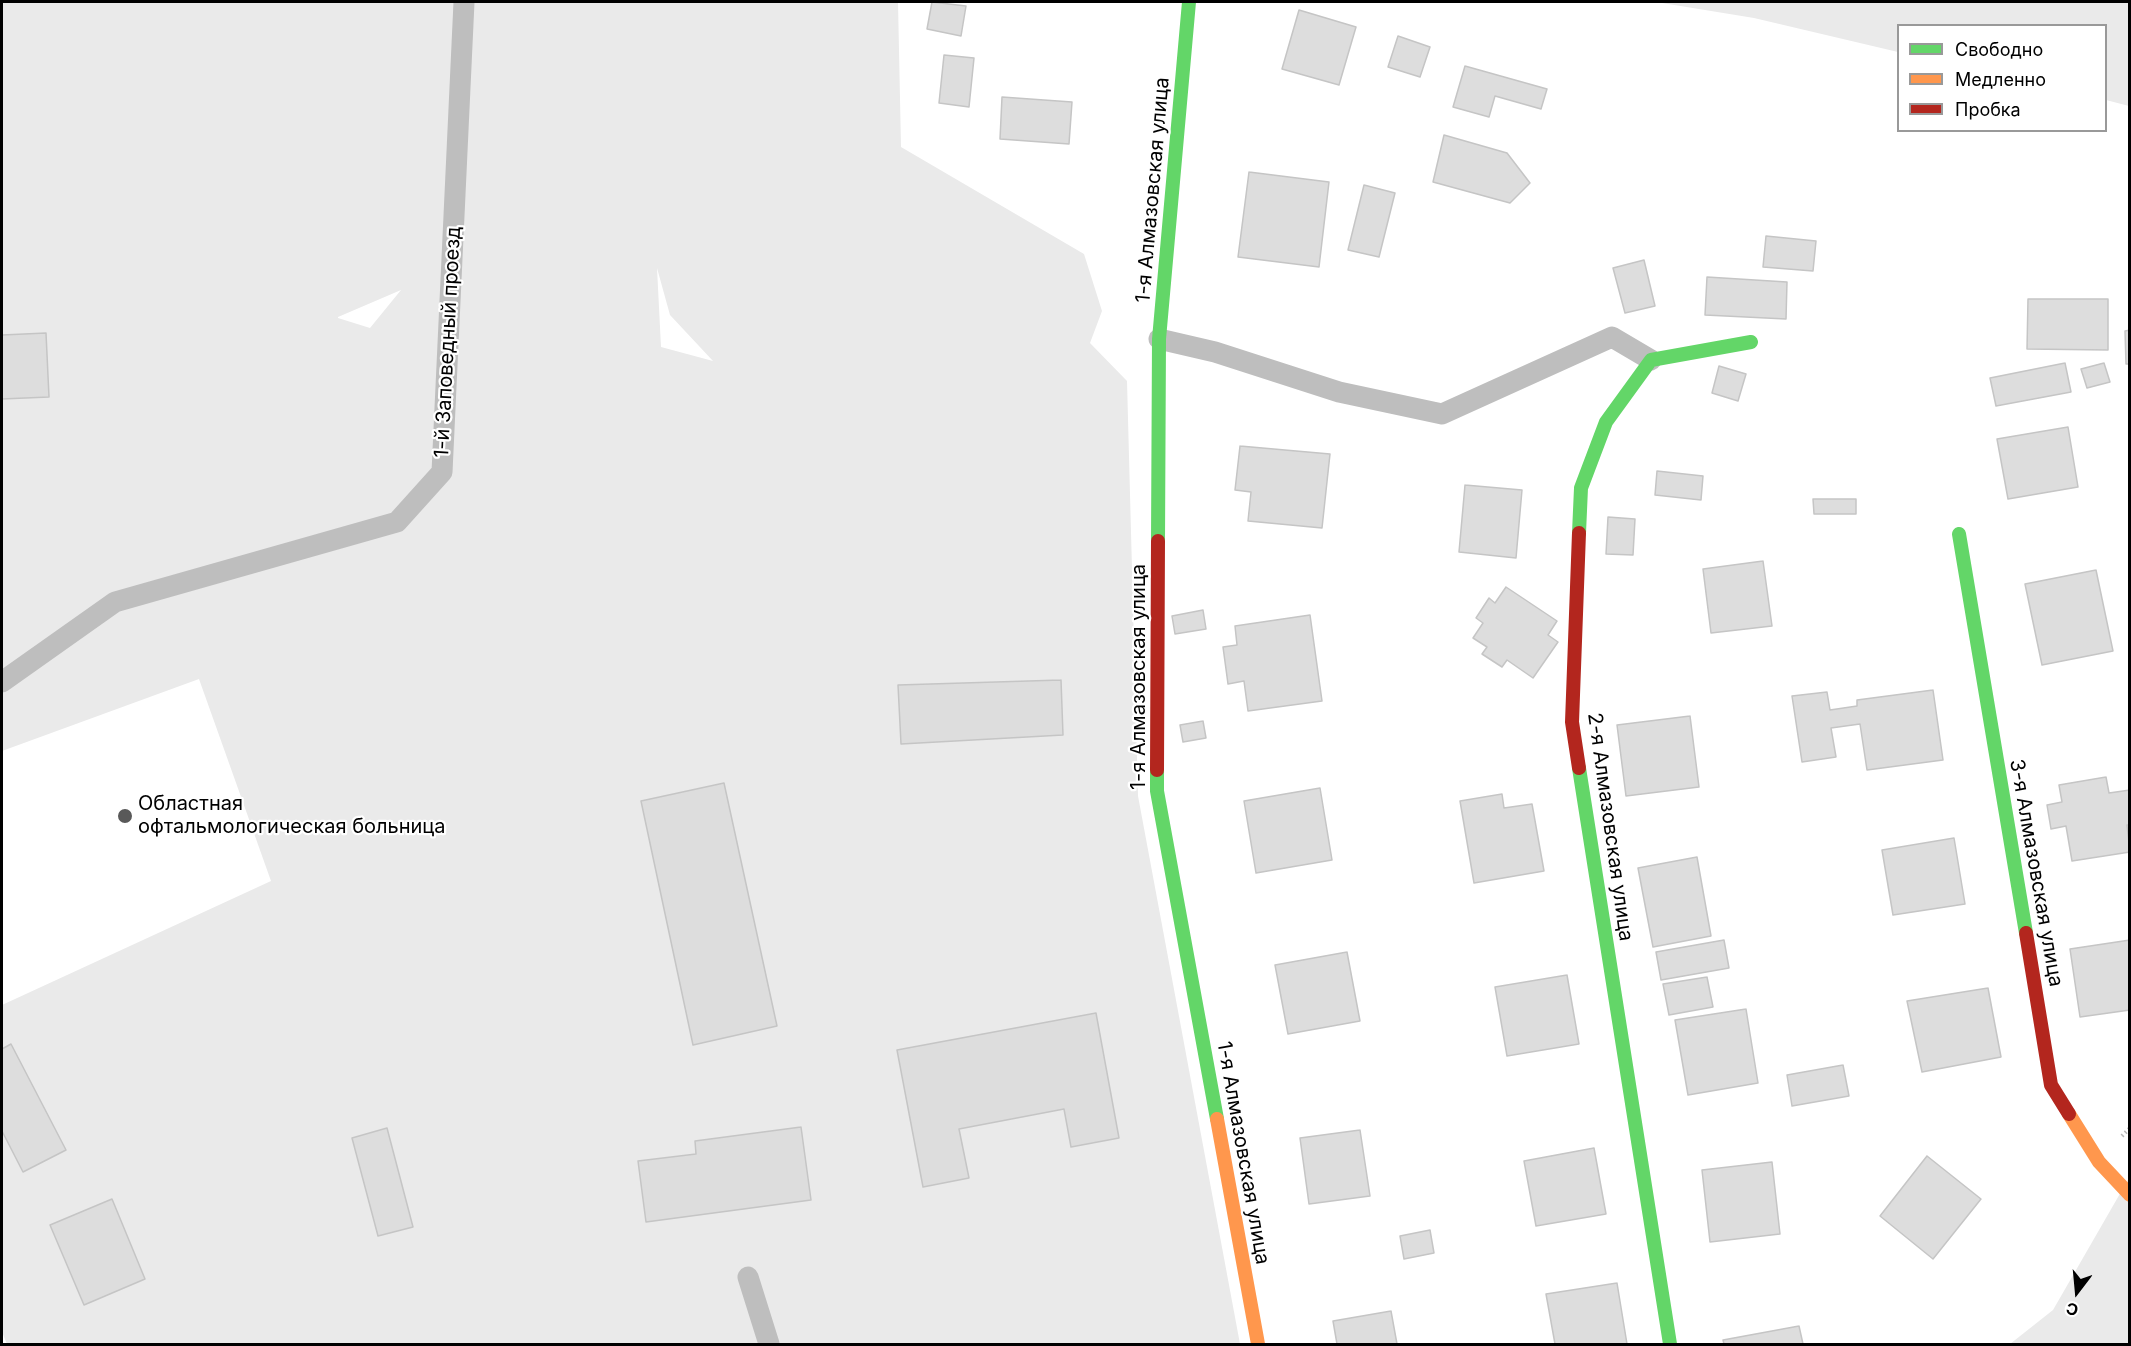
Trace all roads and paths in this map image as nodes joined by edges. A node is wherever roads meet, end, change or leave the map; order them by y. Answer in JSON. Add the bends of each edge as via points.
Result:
{"nodes":[{"id":1,"x":464,"y":2,"type":"edge"},
{"id":2,"x":1189,"y":2,"type":"edge"},
{"id":3,"x":1159,"y":339,"type":"junction"},
{"id":4,"x":1751,"y":342,"type":"dead end"},
{"id":5,"x":1652,"y":360,"type":"junction"},
{"id":6,"x":1959,"y":534,"type":"dead end"},
{"id":7,"x":2,"y":682,"type":"edge"},
{"id":8,"x":2130,"y":1196,"type":"edge"},
{"id":9,"x":748,"y":1278,"type":"dead end"},
{"id":10,"x":769,"y":1344,"type":"edge"},
{"id":11,"x":1258,"y":1344,"type":"edge"},
{"id":12,"x":1670,"y":1344,"type":"edge"}],
"edges":[{"from":1,"to":7,"type":"lane","name":"1-й Заповедный проезд","via":[[442,472],[397,522],[115,602]]},
{"from":2,"to":3,"type":"street","name":"1-я Алмазовская улица"},
{"from":3,"to":5,"type":"lane","via":[[1215,352],[1339,393],[1442,414],[1612,337]]},
{"from":3,"to":11,"type":"street","name":"1-я Алмазовская улица","via":[[1157,790]]},
{"from":4,"to":5,"type":"street"},
{"from":5,"to":12,"type":"street","name":"2-я Алмазовская улица","via":[[1606,422],[1581,488],[1572,722]]},
{"from":6,"to":8,"type":"street","name":"3-я Алмазовская улица","via":[[2051,1085],[2099,1162]]},
{"from":9,"to":10,"type":"lane"}]}
